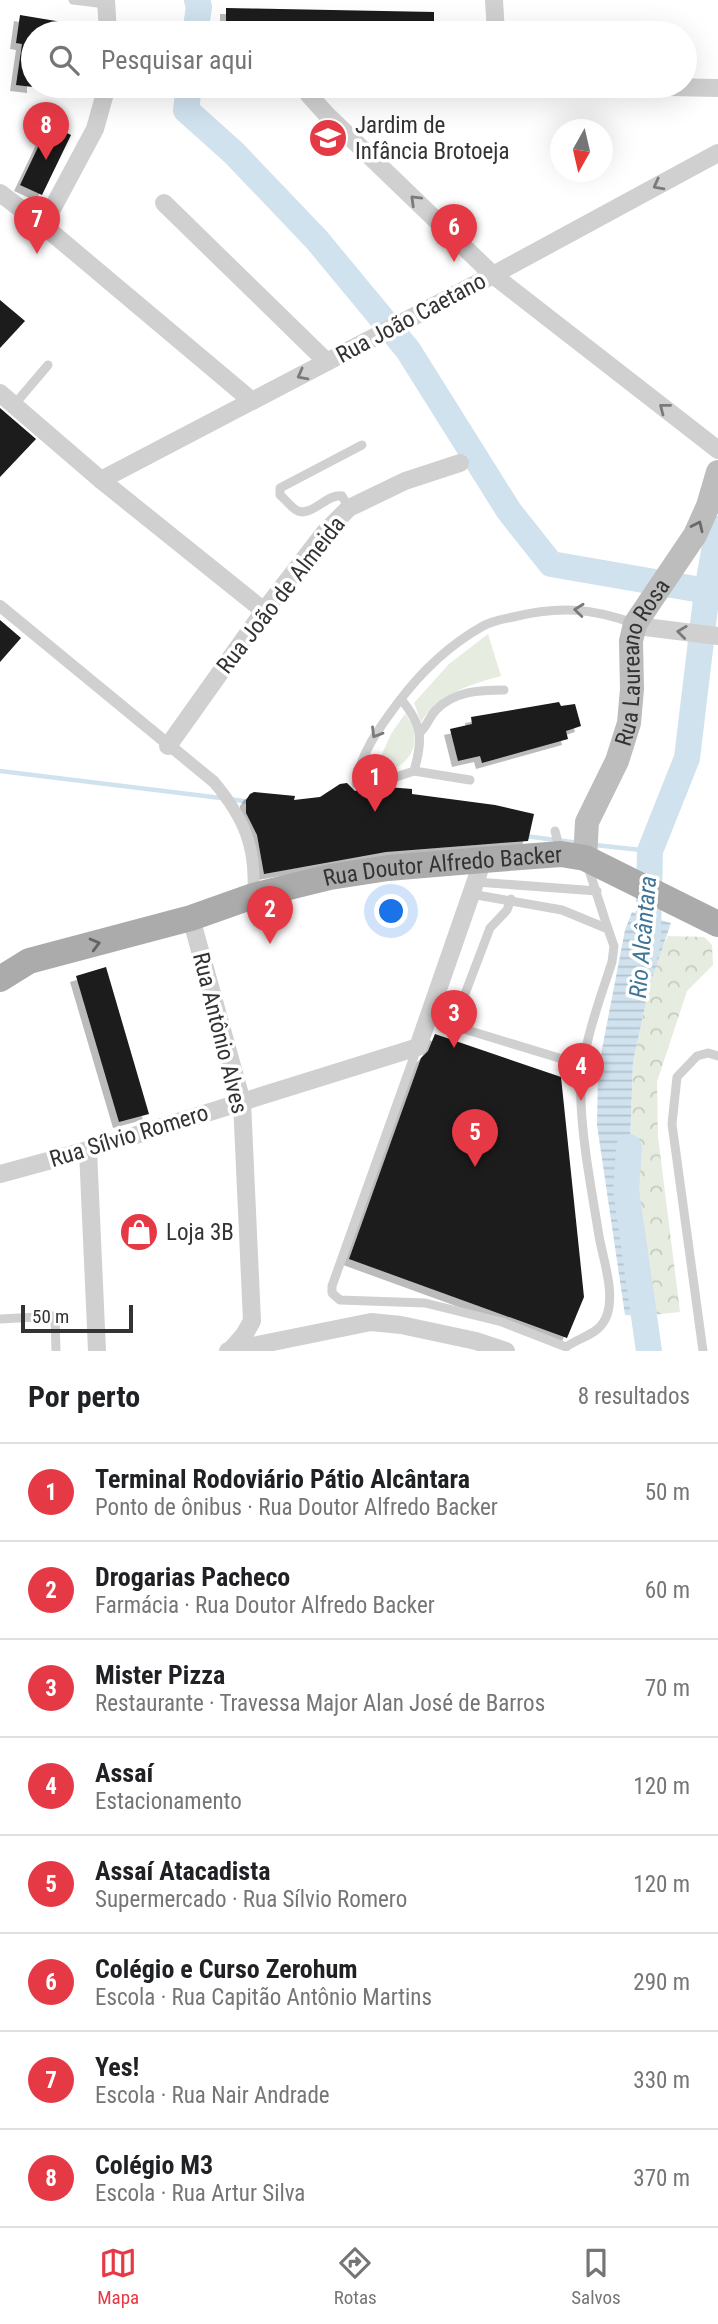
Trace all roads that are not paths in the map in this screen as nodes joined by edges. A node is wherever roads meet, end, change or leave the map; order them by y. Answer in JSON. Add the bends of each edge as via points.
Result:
{"nodes":[{"id":1,"x":74,"y":0,"type":"edge"},
{"id":2,"x":494,"y":0,"type":"edge"},
{"id":3,"x":106,"y":2,"type":"edge"},
{"id":4,"x":107,"y":21,"type":"edge"},
{"id":5,"x":495,"y":21,"type":"edge"},
{"id":6,"x":697,"y":88,"type":"edge"},
{"id":7,"x":718,"y":88,"type":"edge"},
{"id":8,"x":104,"y":98,"type":"edge"},
{"id":9,"x":312,"y":98,"type":"edge"},
{"id":10,"x":718,"y":153,"type":"edge"},
{"id":11,"x":0,"y":193,"type":"edge"},
{"id":12,"x":164,"y":203,"type":"dead end"},
{"id":13,"x":43,"y":226,"type":"junction"},
{"id":14,"x":493,"y":275,"type":"junction"},
{"id":15,"x":327,"y":362,"type":"junction"},
{"id":16,"x":48,"y":365,"type":"dead end"},
{"id":17,"x":0,"y":393,"type":"edge"},
{"id":18,"x":252,"y":401,"type":"junction"},
{"id":19,"x":15,"y":405,"type":"junction"},
{"id":20,"x":362,"y":444,"type":"dead end"},
{"id":21,"x":718,"y":450,"type":"edge"},
{"id":22,"x":460,"y":463,"type":"dead end"},
{"id":23,"x":718,"y":472,"type":"edge"},
{"id":24,"x":102,"y":480,"type":"junction"},
{"id":25,"x":349,"y":508,"type":"junction"},
{"id":26,"x":0,"y":606,"type":"edge"},
{"id":27,"x":264,"y":611,"type":"junction"},
{"id":28,"x":642,"y":619,"type":"junction"},
{"id":29,"x":718,"y":636,"type":"edge"},
{"id":30,"x":504,"y":690,"type":"dead end"},
{"id":31,"x":401,"y":699,"type":"junction"},
{"id":32,"x":420,"y":732,"type":"junction"},
{"id":33,"x":168,"y":746,"type":"junction"},
{"id":34,"x":414,"y":771,"type":"junction"},
{"id":35,"x":470,"y":780,"type":"dead end"},
{"id":36,"x":581,"y":854,"type":"junction"},
{"id":37,"x":477,"y":878,"type":"junction"},
{"id":38,"x":253,"y":897,"type":"junction"},
{"id":39,"x":512,"y":900,"type":"junction"},
{"id":40,"x":191,"y":918,"type":"junction"},
{"id":41,"x":712,"y":920,"type":"edge"},
{"id":42,"x":608,"y":929,"type":"junction"},
{"id":43,"x":29,"y":961,"type":"junction"},
{"id":44,"x":0,"y":965,"type":"edge"},
{"id":45,"x":0,"y":979,"type":"edge"},
{"id":46,"x":418,"y":1047,"type":"junction"},
{"id":47,"x":718,"y":1056,"type":"edge"},
{"id":48,"x":582,"y":1065,"type":"junction"},
{"id":49,"x":242,"y":1102,"type":"junction"},
{"id":50,"x":88,"y":1150,"type":"junction"},
{"id":51,"x":0,"y":1174,"type":"edge"},
{"id":52,"x":0,"y":1319,"type":"edge"},
{"id":53,"x":56,"y":1351,"type":"edge"},
{"id":54,"x":97,"y":1351,"type":"edge"},
{"id":55,"x":229,"y":1351,"type":"edge"},
{"id":56,"x":506,"y":1351,"type":"edge"},
{"id":57,"x":703,"y":1351,"type":"edge"}],
"edges":[{"from":1,"to":3,"type":"lane"},
{"from":2,"to":5,"type":"street"},
{"from":3,"to":4,"type":"street"},
{"from":6,"to":7,"type":"street"},
{"from":8,"to":13,"type":"street","via":[[95,129]]},
{"from":14,"to":9,"type":"street","one_way":true},
{"from":10,"to":14,"type":"street","name":"Rua João Caetano","one_way":true},
{"from":11,"to":13,"type":"street"},
{"from":12,"to":15,"type":"street"},
{"from":13,"to":18,"type":"street"},
{"from":14,"to":15,"type":"street","name":"Rua João Caetano"},
{"from":21,"to":14,"type":"street","one_way":true},
{"from":15,"to":18,"type":"street","name":"Rua João Caetano","one_way":true},
{"from":16,"to":19,"type":"lane"},
{"from":17,"to":19,"type":"street"},
{"from":18,"to":24,"type":"street","name":"Rua João Caetano"},
{"from":19,"to":24,"type":"street"},
{"from":20,"to":25,"type":"lane","via":[[280,488],[280,495],[298,512],[336,495],[342,496]]},
{"from":22,"to":25,"type":"street","name":"Rua João de Almeida","via":[[405,481]]},
{"from":28,"to":23,"type":"main road","name":"Rua Laureano Rosa","one_way":true,"via":[[695,535]]},
{"from":24,"to":27,"type":"street"},
{"from":25,"to":27,"type":"street","name":"Rua João de Almeida"},
{"from":26,"to":33,"type":"street"},
{"from":27,"to":33,"type":"street","name":"Rua João de Almeida"},
{"from":29,"to":28,"type":"street","one_way":true},
{"from":28,"to":31,"type":"lane","one_way":true,"via":[[566,608],[485,624],[429,665]]},
{"from":28,"to":36,"type":"main road","name":"Rua Laureano Rosa","via":[[631,641],[629,723],[617,761],[591,811]]},
{"from":30,"to":32,"type":"lane","via":[[474,691],[448,701]]},
{"from":31,"to":32,"type":"lane"},
{"from":31,"to":34,"type":"lane","one_way":true,"via":[[369,746],[357,780],[390,779]]},
{"from":32,"to":34,"type":"lane"},
{"from":33,"to":38,"type":"street","via":[[214,782],[231,802],[253,856]]},
{"from":34,"to":35,"type":"lane"},
{"from":36,"to":37,"type":"main road","name":"Rua Doutor Alfredo Backer"},
{"from":36,"to":37,"type":"lane"},
{"from":36,"to":41,"type":"main road"},
{"from":36,"to":42,"type":"lane"},
{"from":37,"to":38,"type":"main road","name":"Rua Doutor Alfredo Backer","via":[[388,867]]},
{"from":37,"to":39,"type":"lane"},
{"from":37,"to":46,"type":"street"},
{"from":38,"to":40,"type":"main road","name":"Rua Doutor Alfredo Backer"},
{"from":39,"to":42,"type":"lane","via":[[562,910]]},
{"from":39,"to":48,"type":"lane","via":[[489,928],[456,1018],[458,1024]]},
{"from":43,"to":40,"type":"main road","name":"Rua Doutor Alfredo Backer","one_way":true},
{"from":40,"to":49,"type":"street","name":"Rua Antônio Alves"},
{"from":42,"to":48,"type":"lane","via":[[614,946],[612,962]]},
{"from":43,"to":44,"type":"main road"},
{"from":43,"to":45,"type":"main road","name":"Rua Doutor Alfredo Backer"},
{"from":46,"to":48,"type":"lane","via":[[332,1293],[340,1300],[425,1303],[502,1322],[566,1347],[600,1328],[609,1294],[581,1104]]},
{"from":46,"to":49,"type":"street","name":"Rua Sílvio Romero"},
{"from":47,"to":57,"type":"lane","via":[[697,1056],[677,1077],[673,1124]]},
{"from":49,"to":50,"type":"street","name":"Rua Sílvio Romero"},
{"from":49,"to":55,"type":"street","name":"Rua Antônio Alves","via":[[251,1321]]},
{"from":50,"to":51,"type":"street","name":"Rua Sílvio Romero"},
{"from":50,"to":54,"type":"street"},
{"from":52,"to":53,"type":"lane","via":[[55,1316]]},
{"from":55,"to":56,"type":"street","via":[[371,1322]]}]}
